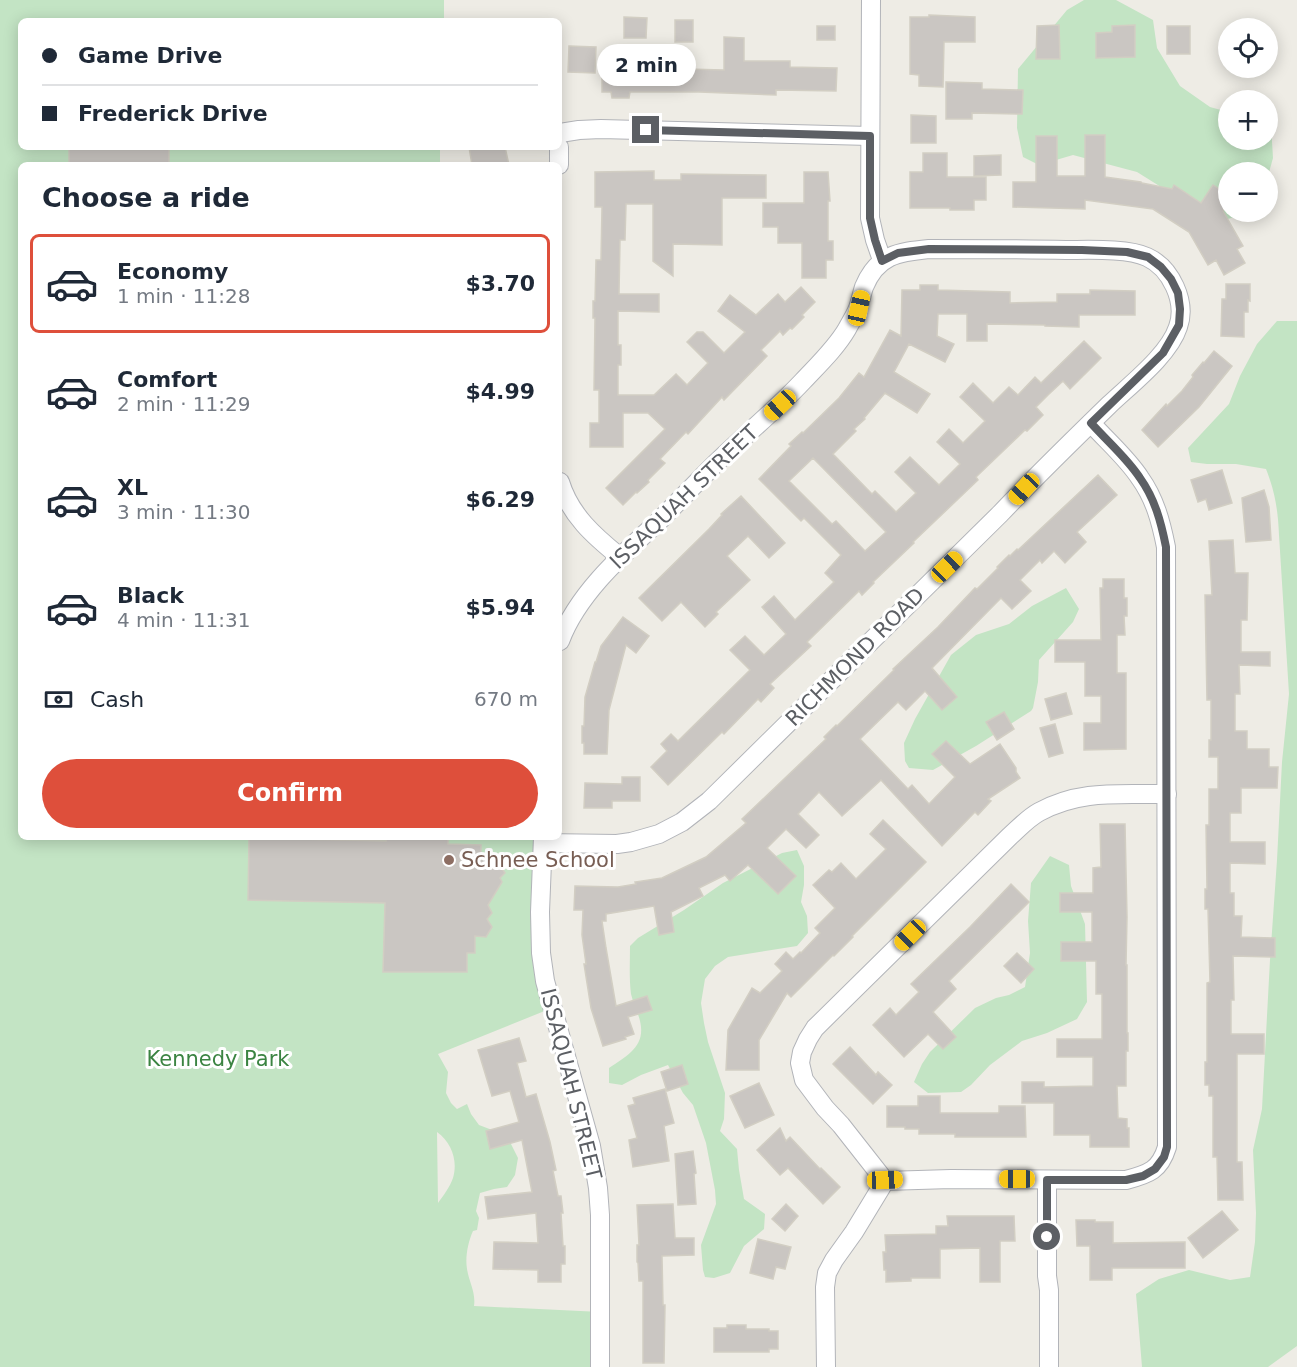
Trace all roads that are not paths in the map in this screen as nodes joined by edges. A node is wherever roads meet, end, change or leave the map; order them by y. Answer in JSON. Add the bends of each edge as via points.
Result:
{"nodes":[{"id":1,"x":872,"y":0,"type":"edge"},
{"id":2,"x":562,"y":133,"type":"edge"},
{"id":3,"x":870,"y":136,"type":"junction"},
{"id":4,"x":882,"y":261,"type":"junction"},
{"id":5,"x":1091,"y":423,"type":"junction"},
{"id":6,"x":562,"y":487,"type":"edge"},
{"id":7,"x":620,"y":557,"type":"junction"},
{"id":8,"x":562,"y":637,"type":"edge"},
{"id":9,"x":1167,"y":794,"type":"junction"},
{"id":10,"x":543,"y":840,"type":"edge"},
{"id":11,"x":885,"y":1180,"type":"junction"},
{"id":12,"x":1047,"y":1180,"type":"junction"},
{"id":13,"x":600,"y":1367,"type":"edge"},
{"id":14,"x":826,"y":1367,"type":"edge"},
{"id":15,"x":1049,"y":1367,"type":"edge"}],
"edges":[{"from":1,"to":3,"type":"street"},
{"from":2,"to":3,"type":"street","via":[[601,129]]},
{"from":3,"to":4,"type":"street","via":[[870,218]]},
{"from":4,"to":5,"type":"street","name":"RICHMOND ROAD","via":[[898,253],[929,249],[1082,250],[1127,252],[1148,257],[1161,267],[1178,293],[1179,325],[1163,353]]},
{"from":4,"to":7,"type":"street","name":"ISSAQUAH STREET","via":[[863,288],[859,308],[846,331],[825,357]]},
{"from":5,"to":9,"type":"street","via":[[1140,478],[1160,519],[1167,561]]},
{"from":5,"to":10,"type":"street","name":"RICHMOND ROAD","via":[[709,801],[682,822],[659,834],[618,844]]},
{"from":6,"to":7,"type":"street","via":[[583,524]]},
{"from":7,"to":8,"type":"street","name":"ISSAQUAH STREET","via":[[575,609]]},
{"from":9,"to":11,"type":"street","via":[[1079,796],[1038,813],[818,1025],[802,1052],[804,1080]]},
{"from":9,"to":12,"type":"street","via":[[1164,1157],[1155,1169],[1126,1180]]},
{"from":10,"to":13,"type":"street","name":"ISSAQUAH STREET","via":[[540,912],[545,981],[589,1137],[598,1188]]},
{"from":11,"to":12,"type":"street"},
{"from":11,"to":14,"type":"street","via":[[827,1273]]},
{"from":12,"to":15,"type":"street"}]}
